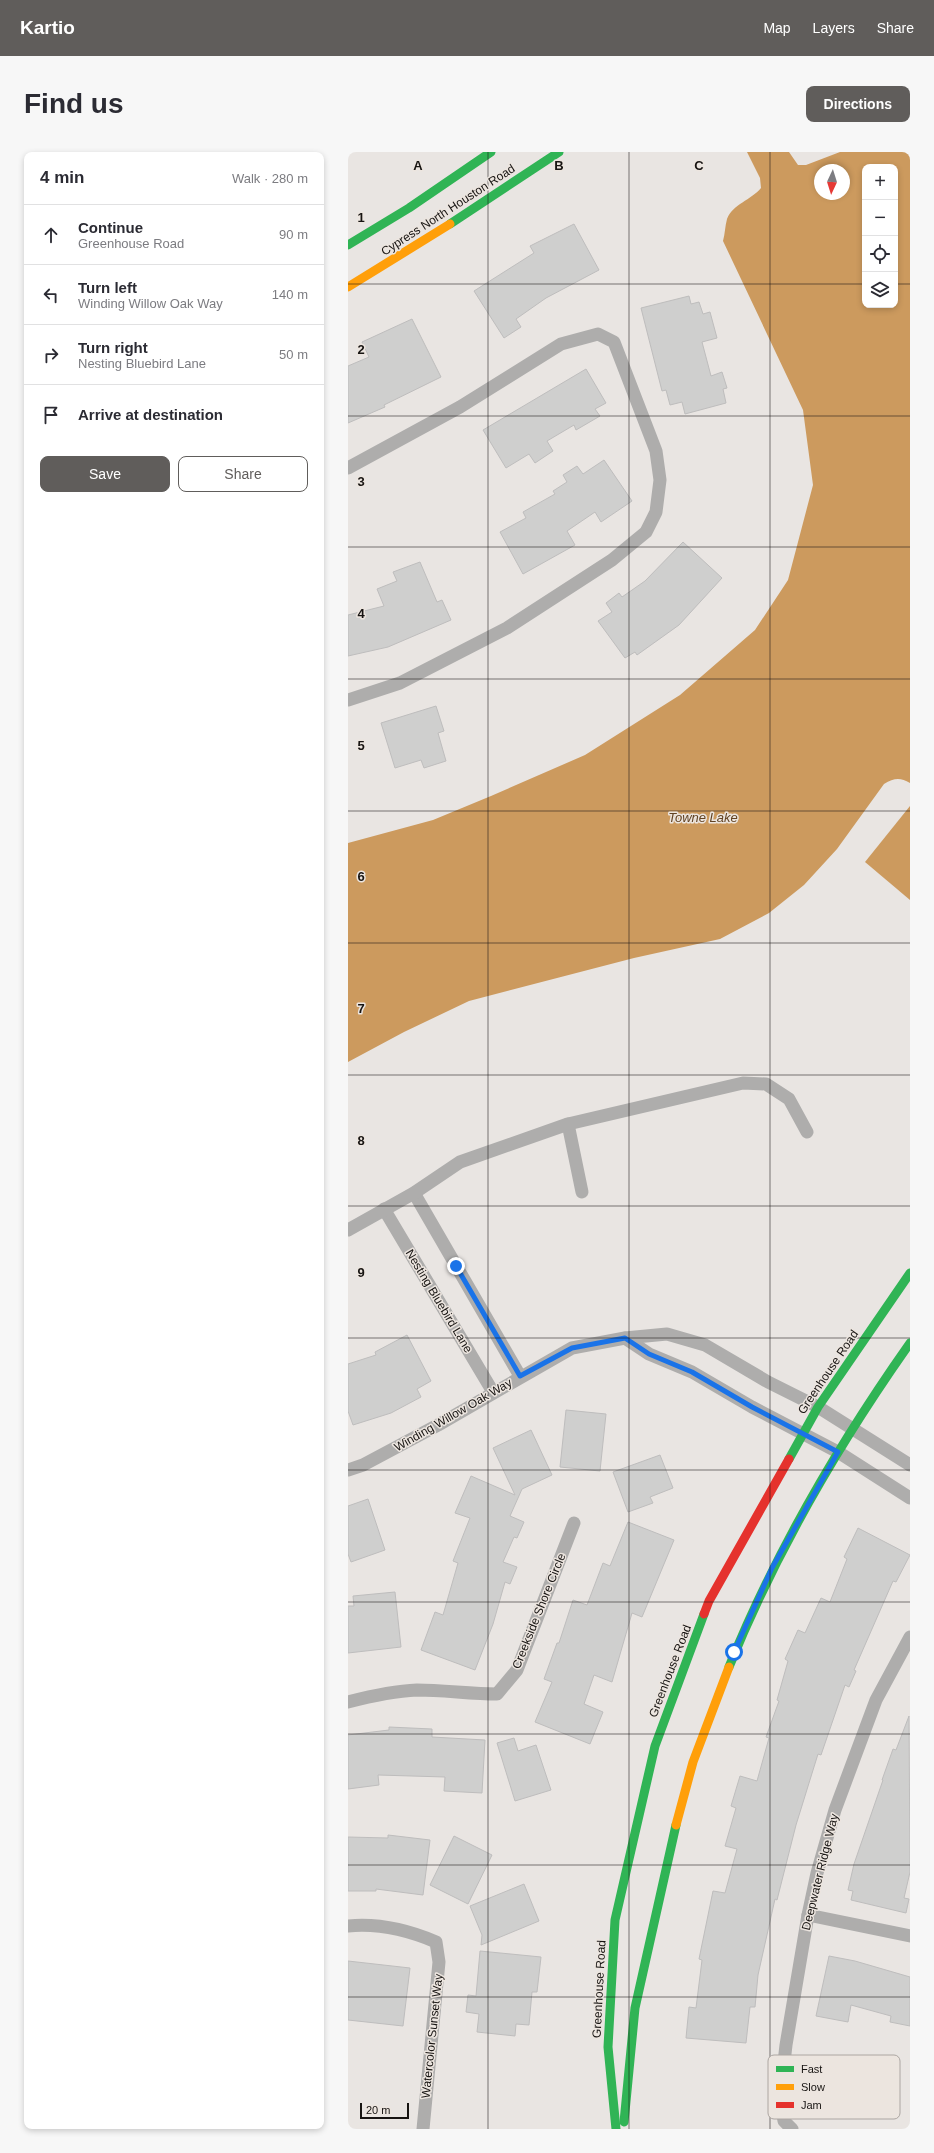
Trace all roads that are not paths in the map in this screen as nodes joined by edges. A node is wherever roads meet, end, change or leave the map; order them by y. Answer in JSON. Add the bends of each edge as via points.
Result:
{"nodes":[{"id":1,"x":491,"y":152,"type":"edge"},
{"id":2,"x":559,"y":152,"type":"edge"},
{"id":3,"x":348,"y":245,"type":"edge"},
{"id":4,"x":348,"y":286,"type":"edge"},
{"id":5,"x":348,"y":468,"type":"edge"},
{"id":6,"x":348,"y":700,"type":"edge"},
{"id":7,"x":568,"y":1124,"type":"junction"},
{"id":8,"x":807,"y":1132,"type":"dead end"},
{"id":9,"x":582,"y":1192,"type":"dead end"},
{"id":10,"x":414,"y":1193,"type":"junction"},
{"id":11,"x":384,"y":1209,"type":"junction"},
{"id":12,"x":348,"y":1230,"type":"edge"},
{"id":13,"x":910,"y":1274,"type":"edge"},
{"id":14,"x":625,"y":1338,"type":"junction"},
{"id":15,"x":910,"y":1343,"type":"edge"},
{"id":16,"x":520,"y":1376,"type":"junction"},
{"id":17,"x":493,"y":1392,"type":"junction"},
{"id":18,"x":818,"y":1406,"type":"junction"},
{"id":19,"x":852,"y":1428,"type":"junction"},
{"id":20,"x":801,"y":1433,"type":"junction"},
{"id":21,"x":838,"y":1452,"type":"junction"},
{"id":22,"x":910,"y":1465,"type":"edge"},
{"id":23,"x":348,"y":1470,"type":"edge"},
{"id":24,"x":910,"y":1498,"type":"edge"},
{"id":25,"x":574,"y":1523,"type":"dead end"},
{"id":26,"x":910,"y":1637,"type":"edge"},
{"id":27,"x":348,"y":1702,"type":"edge"},
{"id":28,"x":808,"y":1915,"type":"junction"},
{"id":29,"x":348,"y":1926,"type":"edge"},
{"id":30,"x":910,"y":1936,"type":"edge"},
{"id":31,"x":785,"y":2055,"type":"edge"},
{"id":32,"x":423,"y":2129,"type":"edge"},
{"id":33,"x":616,"y":2129,"type":"edge"},
{"id":34,"x":624,"y":2129,"type":"edge"}],
"edges":[{"from":1,"to":3,"type":"street","name":"Cypress North Houston Road","via":[[410,208]]},
{"from":2,"to":4,"type":"street","name":"Cypress North Houston Road","via":[[412,249]]},
{"from":5,"to":6,"type":"street","via":[[460,407],[560,344],[598,334],[614,342],[656,451],[660,480],[656,512],[646,532],[612,560],[507,628],[400,682]]},
{"from":7,"to":8,"type":"street","via":[[743,1083],[766,1084],[789,1099]]},
{"from":7,"to":9,"type":"street"},
{"from":7,"to":10,"type":"street","via":[[460,1162]]},
{"from":10,"to":11,"type":"street"},
{"from":10,"to":16,"type":"street"},
{"from":11,"to":12,"type":"street"},
{"from":11,"to":17,"type":"street","name":"Nesting Bluebird Lane"},
{"from":13,"to":18,"type":"street","name":"Greenhouse Road"},
{"from":14,"to":16,"type":"street","name":"Winding Willow Oak Way","via":[[572,1348]]},
{"from":14,"to":18,"type":"street","name":"Winding Willow Oak Way","via":[[667,1334],[705,1345],[768,1382]]},
{"from":14,"to":20,"type":"street","via":[[649,1354],[692,1372]]},
{"from":15,"to":19,"type":"street"},
{"from":16,"to":17,"type":"street","name":"Winding Willow Oak Way"},
{"from":17,"to":23,"type":"street","name":"Winding Willow Oak Way","via":[[364,1465]]},
{"from":18,"to":19,"type":"street","name":"Winding Willow Oak Way"},
{"from":18,"to":20,"type":"street","name":"Greenhouse Road"},
{"from":19,"to":21,"type":"street"},
{"from":19,"to":22,"type":"street","name":"Winding Willow Oak Way"},
{"from":20,"to":21,"type":"street"},
{"from":20,"to":33,"type":"street","name":"Greenhouse Road","via":[[709,1601],[655,1746],[615,1920],[608,2047]]},
{"from":21,"to":24,"type":"street"},
{"from":21,"to":34,"type":"street","via":[[772,1568],[734,1652],[700,1743],[675,1825],[635,2008]]},
{"from":25,"to":27,"type":"street","name":"Creekside Shore Circle","via":[[516,1670],[497,1694],[416,1690],[385,1693]]},
{"from":26,"to":28,"type":"street","name":"Deepwater Ridge Way","via":[[876,1700],[835,1810]]},
{"from":28,"to":30,"type":"street"},
{"from":28,"to":31,"type":"street","name":"Deepwater Ridge Way"},
{"from":29,"to":32,"type":"street","name":"Watercolor Sunset Way","via":[[361,1924],[409,1931],[436,1942],[439,1962]]}]}
